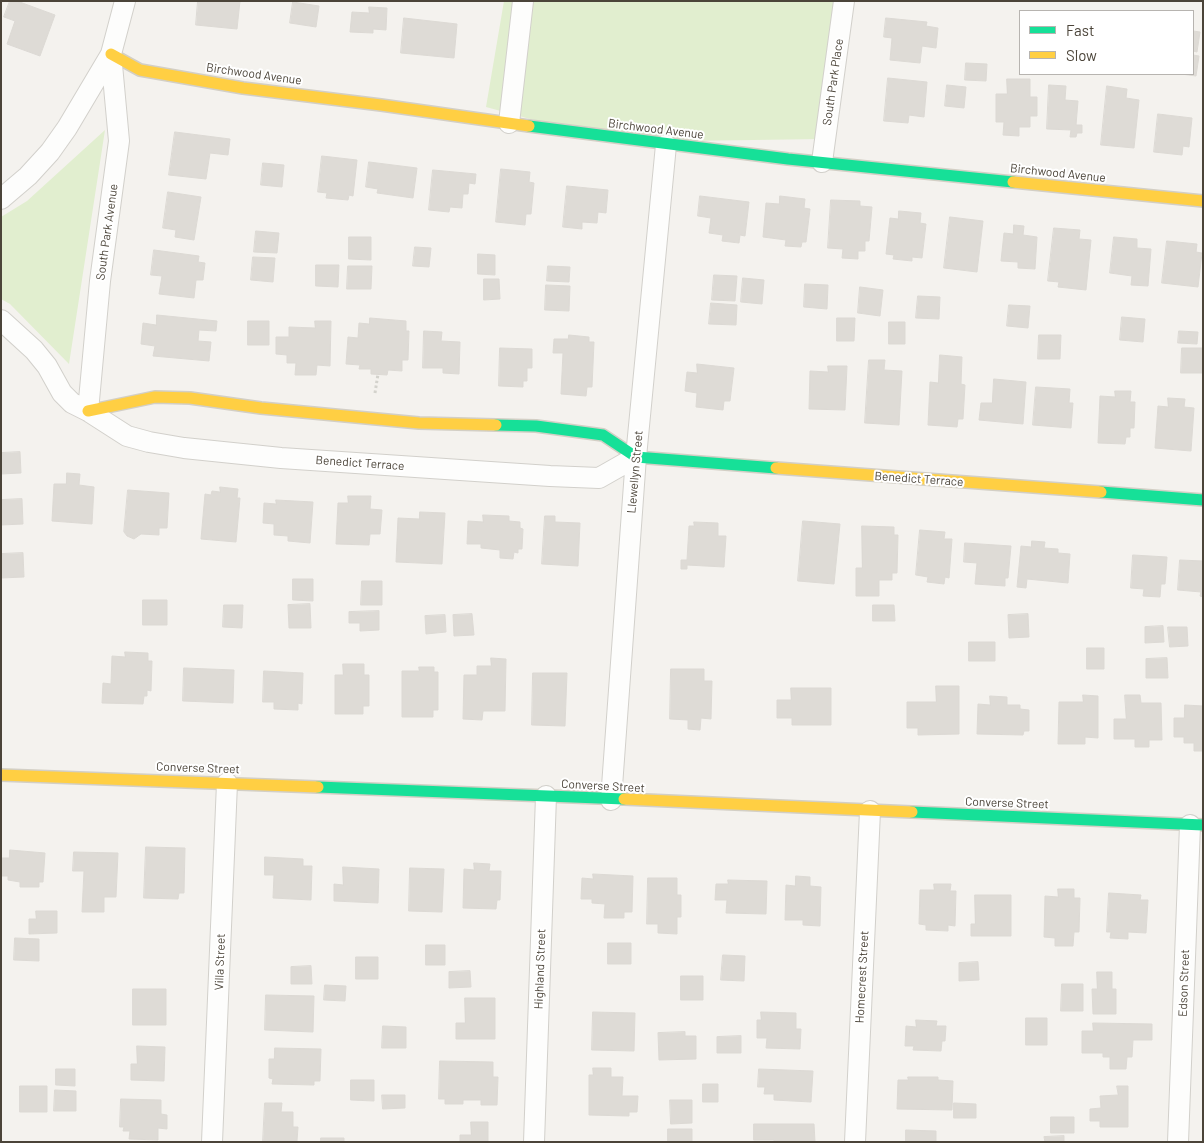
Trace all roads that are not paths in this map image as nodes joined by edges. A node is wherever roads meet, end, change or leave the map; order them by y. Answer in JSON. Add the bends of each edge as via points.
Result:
{"nodes":[{"id":1,"x":125,"y":1,"type":"edge"},
{"id":2,"x":523,"y":1,"type":"edge"},
{"id":3,"x":844,"y":1,"type":"edge"},
{"id":4,"x":111,"y":54,"type":"junction"},
{"id":5,"x":509,"y":123,"type":"junction"},
{"id":6,"x":666,"y":145,"type":"junction"},
{"id":7,"x":822,"y":162,"type":"junction"},
{"id":8,"x":1,"y":199,"type":"edge"},
{"id":9,"x":1203,"y":201,"type":"edge"},
{"id":10,"x":1,"y":320,"type":"edge"},
{"id":11,"x":88,"y":411,"type":"junction"},
{"id":12,"x":636,"y":457,"type":"junction"},
{"id":13,"x":1203,"y":500,"type":"edge"},
{"id":14,"x":1,"y":775,"type":"edge"},
{"id":15,"x":227,"y":783,"type":"junction"},
{"id":16,"x":546,"y":796,"type":"junction"},
{"id":17,"x":611,"y":800,"type":"junction"},
{"id":18,"x":870,"y":811,"type":"junction"},
{"id":19,"x":1196,"y":825,"type":"edge"},
{"id":20,"x":212,"y":1142,"type":"edge"},
{"id":21,"x":534,"y":1142,"type":"edge"},
{"id":22,"x":855,"y":1142,"type":"edge"},
{"id":23,"x":1178,"y":1142,"type":"edge"}],
"edges":[{"from":1,"to":4,"type":"street","name":"South Park Avenue"},
{"from":2,"to":5,"type":"street"},
{"from":3,"to":7,"type":"street","name":"South Park Place"},
{"from":4,"to":5,"type":"street","name":"Birchwood Avenue","via":[[150,72],[243,88]]},
{"from":4,"to":8,"type":"street","name":"South Park Avenue","via":[[50,152]]},
{"from":4,"to":11,"type":"street","name":"South Park Avenue","via":[[119,140],[100,281]]},
{"from":5,"to":6,"type":"street","name":"Birchwood Avenue"},
{"from":6,"to":7,"type":"street","name":"Birchwood Avenue"},
{"from":6,"to":12,"type":"street","name":"Llewellyn Street"},
{"from":7,"to":9,"type":"street","name":"Birchwood Avenue"},
{"from":10,"to":11,"type":"street","name":"Benedict Terrace","via":[[34,350],[72,403]]},
{"from":11,"to":12,"type":"street","name":"Benedict Terrace","via":[[155,397],[190,398],[420,423],[536,426],[604,435]]},
{"from":11,"to":12,"type":"street","name":"Benedict Terrace","via":[[127,436],[144,441],[281,458],[599,478]]},
{"from":12,"to":13,"type":"street","name":"Benedict Terrace"},
{"from":12,"to":17,"type":"street","name":"Llewellyn Street"},
{"from":14,"to":15,"type":"street","name":"Converse Street"},
{"from":15,"to":16,"type":"street","name":"Converse Street"},
{"from":15,"to":20,"type":"street","name":"Villa Street"},
{"from":16,"to":17,"type":"street","name":"Converse Street"},
{"from":16,"to":21,"type":"street","name":"Highland Street"},
{"from":17,"to":18,"type":"street","name":"Converse Street"},
{"from":18,"to":19,"type":"street","name":"Converse Street"},
{"from":18,"to":22,"type":"street","name":"Homecrest Street"},
{"from":19,"to":23,"type":"street","name":"Edson Street"}]}
